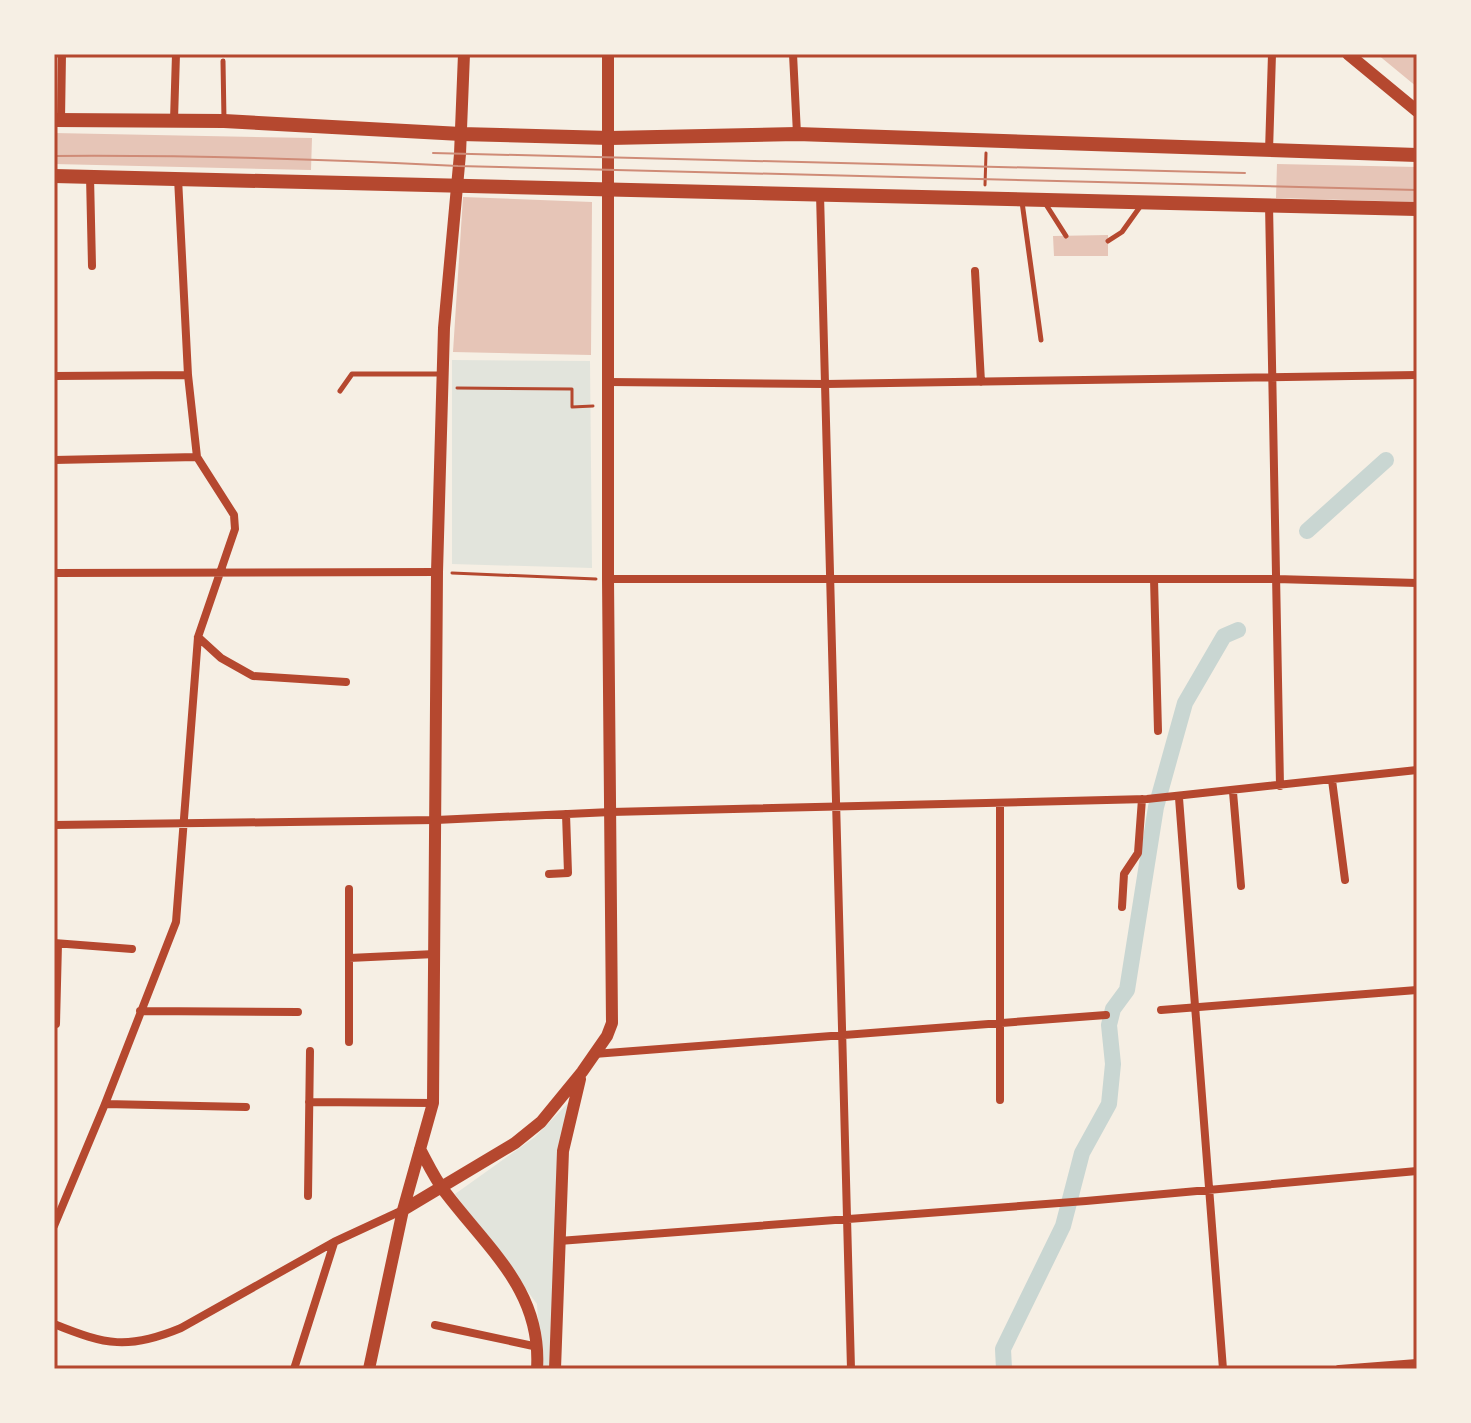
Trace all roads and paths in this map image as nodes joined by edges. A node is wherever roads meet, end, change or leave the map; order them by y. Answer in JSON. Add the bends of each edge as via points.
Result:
{"nodes":[{"id":1,"x":62,"y":54,"type":"edge"},
{"id":2,"x":176,"y":54,"type":"edge"},
{"id":3,"x":464,"y":54,"type":"edge"},
{"id":4,"x":608,"y":54,"type":"edge"},
{"id":5,"x":793,"y":54,"type":"edge"},
{"id":6,"x":1272,"y":54,"type":"edge"},
{"id":7,"x":1348,"y":54,"type":"edge"},
{"id":8,"x":223,"y":61,"type":"dead end"},
{"id":9,"x":1417,"y":111,"type":"edge"},
{"id":10,"x":57,"y":120,"type":"edge"},
{"id":11,"x":174,"y":120,"type":"junction"},
{"id":12,"x":224,"y":121,"type":"junction"},
{"id":13,"x":461,"y":134,"type":"junction"},
{"id":14,"x":797,"y":134,"type":"junction"},
{"id":15,"x":610,"y":138,"type":"junction"},
{"id":16,"x":986,"y":144,"type":"dead end"},
{"id":17,"x":1269,"y":151,"type":"junction"},
{"id":18,"x":1417,"y":155,"type":"edge"},
{"id":19,"x":54,"y":176,"type":"edge"},
{"id":20,"x":90,"y":176,"type":"junction"},
{"id":21,"x":178,"y":178,"type":"junction"},
{"id":22,"x":456,"y":185,"type":"junction"},
{"id":23,"x":608,"y":189,"type":"junction"},
{"id":24,"x":820,"y":194,"type":"junction"},
{"id":25,"x":985,"y":197,"type":"dead end"},
{"id":26,"x":1022,"y":199,"type":"junction"},
{"id":27,"x":1042,"y":199,"type":"junction"},
{"id":28,"x":1144,"y":202,"type":"junction"},
{"id":29,"x":1269,"y":204,"type":"junction"},
{"id":30,"x":1417,"y":209,"type":"edge"},
{"id":31,"x":1066,"y":236,"type":"dead end"},
{"id":32,"x":1108,"y":241,"type":"dead end"},
{"id":33,"x":92,"y":266,"type":"dead end"},
{"id":34,"x":975,"y":271,"type":"dead end"},
{"id":35,"x":1041,"y":340,"type":"dead end"},
{"id":36,"x":442,"y":374,"type":"junction"},
{"id":37,"x":188,"y":375,"type":"junction"},
{"id":38,"x":1417,"y":375,"type":"edge"},
{"id":39,"x":54,"y":376,"type":"edge"},
{"id":40,"x":1272,"y":377,"type":"junction"},
{"id":41,"x":608,"y":382,"type":"junction"},
{"id":42,"x":981,"y":382,"type":"junction"},
{"id":43,"x":826,"y":384,"type":"junction"},
{"id":44,"x":456,"y":388,"type":"dead end"},
{"id":45,"x":340,"y":391,"type":"dead end"},
{"id":46,"x":593,"y":407,"type":"dead end"},
{"id":47,"x":197,"y":457,"type":"junction"},
{"id":48,"x":54,"y":460,"type":"edge"},
{"id":49,"x":221,"y":572,"type":"junction"},
{"id":50,"x":437,"y":572,"type":"junction"},
{"id":51,"x":54,"y":573,"type":"edge"},
{"id":52,"x":608,"y":579,"type":"junction"},
{"id":53,"x":1154,"y":579,"type":"junction"},
{"id":54,"x":1276,"y":579,"type":"junction"},
{"id":55,"x":832,"y":580,"type":"junction"},
{"id":56,"x":1417,"y":583,"type":"edge"},
{"id":57,"x":198,"y":637,"type":"junction"},
{"id":58,"x":346,"y":682,"type":"dead end"},
{"id":59,"x":1158,"y":731,"type":"dead end"},
{"id":60,"x":1417,"y":770,"type":"edge"},
{"id":61,"x":1332,"y":780,"type":"junction"},
{"id":62,"x":1280,"y":786,"type":"junction"},
{"id":63,"x":1233,"y":792,"type":"junction"},
{"id":64,"x":1176,"y":798,"type":"junction"},
{"id":65,"x":1144,"y":799,"type":"junction"},
{"id":66,"x":1000,"y":805,"type":"junction"},
{"id":67,"x":837,"y":807,"type":"junction"},
{"id":68,"x":611,"y":812,"type":"junction"},
{"id":69,"x":566,"y":814,"type":"junction"},
{"id":70,"x":436,"y":820,"type":"junction"},
{"id":71,"x":54,"y":825,"type":"edge"},
{"id":72,"x":182,"y":825,"type":"junction"},
{"id":73,"x":549,"y":874,"type":"dead end"},
{"id":74,"x":1345,"y":880,"type":"dead end"},
{"id":75,"x":1241,"y":886,"type":"dead end"},
{"id":76,"x":349,"y":889,"type":"dead end"},
{"id":77,"x":1122,"y":907,"type":"dead end"},
{"id":78,"x":56,"y":944,"type":"edge"},
{"id":79,"x":132,"y":949,"type":"dead end"},
{"id":80,"x":435,"y":954,"type":"junction"},
{"id":81,"x":349,"y":958,"type":"junction"},
{"id":82,"x":1417,"y":990,"type":"edge"},
{"id":83,"x":1195,"y":1008,"type":"junction"},
{"id":84,"x":1161,"y":1010,"type":"dead end"},
{"id":85,"x":140,"y":1011,"type":"junction"},
{"id":86,"x":298,"y":1012,"type":"dead end"},
{"id":87,"x":1106,"y":1015,"type":"dead end"},
{"id":88,"x":999,"y":1023,"type":"junction"},
{"id":89,"x":56,"y":1024,"type":"dead end"},
{"id":90,"x":843,"y":1035,"type":"junction"},
{"id":91,"x":349,"y":1042,"type":"dead end"},
{"id":92,"x":310,"y":1051,"type":"dead end"},
{"id":93,"x":594,"y":1055,"type":"junction"},
{"id":94,"x":582,"y":1072,"type":"junction"},
{"id":95,"x":1000,"y":1100,"type":"dead end"},
{"id":96,"x":309,"y":1102,"type":"junction"},
{"id":97,"x":433,"y":1103,"type":"junction"},
{"id":98,"x":105,"y":1104,"type":"junction"},
{"id":99,"x":246,"y":1107,"type":"dead end"},
{"id":100,"x":420,"y":1149,"type":"junction"},
{"id":101,"x":1417,"y":1171,"type":"edge"},
{"id":102,"x":442,"y":1189,"type":"junction"},
{"id":103,"x":1209,"y":1190,"type":"junction"},
{"id":104,"x":308,"y":1196,"type":"dead end"},
{"id":105,"x":403,"y":1210,"type":"junction"},
{"id":106,"x":847,"y":1219,"type":"junction"},
{"id":107,"x":54,"y":1226,"type":"edge"},
{"id":108,"x":559,"y":1241,"type":"junction"},
{"id":109,"x":334,"y":1242,"type":"junction"},
{"id":110,"x":54,"y":1324,"type":"edge"},
{"id":111,"x":435,"y":1325,"type":"dead end"},
{"id":112,"x":538,"y":1348,"type":"junction"},
{"id":113,"x":1417,"y":1363,"type":"edge"},
{"id":114,"x":294,"y":1369,"type":"edge"},
{"id":115,"x":369,"y":1369,"type":"edge"},
{"id":116,"x":537,"y":1369,"type":"edge"},
{"id":117,"x":555,"y":1369,"type":"edge"},
{"id":118,"x":851,"y":1369,"type":"edge"},
{"id":119,"x":1223,"y":1369,"type":"edge"},
{"id":120,"x":1339,"y":1369,"type":"edge"}],
"edges":[{"from":1,"to":10,"type":"street"},
{"from":2,"to":11,"type":"street"},
{"from":3,"to":13,"type":"street"},
{"from":4,"to":15,"type":"street"},
{"from":5,"to":14,"type":"street"},
{"from":6,"to":17,"type":"street"},
{"from":7,"to":9,"type":"street"},
{"from":8,"to":12,"type":"lane"},
{"from":10,"to":11,"type":"main road"},
{"from":11,"to":12,"type":"main road"},
{"from":12,"to":13,"type":"main road"},
{"from":13,"to":15,"type":"main road"},
{"from":13,"to":22,"type":"street"},
{"from":14,"to":15,"type":"main road"},
{"from":14,"to":17,"type":"main road"},
{"from":15,"to":23,"type":"street"},
{"from":16,"to":25,"type":"path"},
{"from":17,"to":18,"type":"main road"},
{"from":19,"to":20,"type":"main road"},
{"from":20,"to":21,"type":"main road"},
{"from":20,"to":33,"type":"street"},
{"from":21,"to":22,"type":"main road"},
{"from":21,"to":37,"type":"street"},
{"from":22,"to":23,"type":"main road"},
{"from":22,"to":36,"type":"street"},
{"from":23,"to":24,"type":"main road"},
{"from":23,"to":41,"type":"street"},
{"from":24,"to":26,"type":"main road"},
{"from":24,"to":43,"type":"street"},
{"from":26,"to":27,"type":"main road"},
{"from":26,"to":35,"type":"lane"},
{"from":27,"to":28,"type":"main road"},
{"from":27,"to":31,"type":"lane"},
{"from":28,"to":29,"type":"main road"},
{"from":28,"to":32,"type":"lane","via":[[1122,232]]},
{"from":29,"to":30,"type":"main road"},
{"from":29,"to":40,"type":"street"},
{"from":34,"to":42,"type":"street"},
{"from":36,"to":45,"type":"lane","via":[[352,374]]},
{"from":36,"to":50,"type":"street"},
{"from":37,"to":39,"type":"street"},
{"from":37,"to":47,"type":"street"},
{"from":38,"to":40,"type":"street"},
{"from":40,"to":42,"type":"street"},
{"from":40,"to":54,"type":"street"},
{"from":41,"to":43,"type":"street"},
{"from":41,"to":52,"type":"street"},
{"from":42,"to":43,"type":"street"},
{"from":43,"to":55,"type":"street"},
{"from":44,"to":46,"type":"path","via":[[572,389],[572,407]]},
{"from":47,"to":48,"type":"street"},
{"from":47,"to":49,"type":"street","via":[[234,515],[235,529]]},
{"from":49,"to":50,"type":"street"},
{"from":49,"to":51,"type":"street"},
{"from":49,"to":57,"type":"street"},
{"from":50,"to":52,"type":"path"},
{"from":50,"to":70,"type":"street"},
{"from":52,"to":55,"type":"street"},
{"from":52,"to":68,"type":"street"},
{"from":53,"to":54,"type":"street"},
{"from":53,"to":55,"type":"street"},
{"from":53,"to":59,"type":"street"},
{"from":54,"to":56,"type":"street"},
{"from":54,"to":62,"type":"street"},
{"from":55,"to":67,"type":"street"},
{"from":57,"to":58,"type":"street","via":[[253,676]]},
{"from":57,"to":72,"type":"street"},
{"from":60,"to":61,"type":"street"},
{"from":61,"to":62,"type":"street"},
{"from":61,"to":74,"type":"street"},
{"from":62,"to":63,"type":"street"},
{"from":63,"to":64,"type":"street"},
{"from":63,"to":75,"type":"street"},
{"from":64,"to":65,"type":"street"},
{"from":64,"to":83,"type":"street"},
{"from":65,"to":66,"type":"street"},
{"from":65,"to":77,"type":"street","via":[[1138,853],[1124,874]]},
{"from":66,"to":67,"type":"street"},
{"from":66,"to":88,"type":"street"},
{"from":67,"to":68,"type":"street"},
{"from":67,"to":90,"type":"street"},
{"from":68,"to":69,"type":"street"},
{"from":68,"to":93,"type":"street","via":[[612,1023]]},
{"from":69,"to":70,"type":"street"},
{"from":69,"to":73,"type":"street","via":[[568,873]]},
{"from":70,"to":72,"type":"street"},
{"from":70,"to":80,"type":"street"},
{"from":71,"to":72,"type":"street"},
{"from":72,"to":85,"type":"street","via":[[176,922]]},
{"from":76,"to":81,"type":"street"},
{"from":78,"to":79,"type":"street"},
{"from":78,"to":89,"type":"street"},
{"from":80,"to":81,"type":"street"},
{"from":80,"to":97,"type":"street"},
{"from":81,"to":91,"type":"street"},
{"from":82,"to":83,"type":"street"},
{"from":83,"to":84,"type":"street"},
{"from":83,"to":103,"type":"street"},
{"from":85,"to":86,"type":"street"},
{"from":85,"to":98,"type":"street"},
{"from":87,"to":88,"type":"street"},
{"from":88,"to":90,"type":"street"},
{"from":88,"to":95,"type":"street"},
{"from":90,"to":93,"type":"street"},
{"from":90,"to":106,"type":"street"},
{"from":92,"to":96,"type":"street"},
{"from":93,"to":94,"type":"street"},
{"from":94,"to":102,"type":"street","via":[[541,1122]]},
{"from":94,"to":108,"type":"street","via":[[563,1151]]},
{"from":96,"to":97,"type":"street"},
{"from":96,"to":104,"type":"street"},
{"from":97,"to":100,"type":"street"},
{"from":98,"to":99,"type":"street"},
{"from":98,"to":107,"type":"street"},
{"from":100,"to":102,"type":"street"},
{"from":100,"to":105,"type":"street"},
{"from":101,"to":103,"type":"street"},
{"from":102,"to":105,"type":"street"},
{"from":102,"to":112,"type":"street","via":[[522,1291]]},
{"from":103,"to":106,"type":"street"},
{"from":103,"to":119,"type":"street"},
{"from":105,"to":109,"type":"street"},
{"from":105,"to":115,"type":"street"},
{"from":106,"to":108,"type":"street"},
{"from":106,"to":118,"type":"street"},
{"from":108,"to":117,"type":"street"},
{"from":109,"to":110,"type":"street","via":[[160,1337],[118,1344]]},
{"from":109,"to":114,"type":"street"},
{"from":111,"to":112,"type":"street"},
{"from":112,"to":116,"type":"street"},
{"from":113,"to":120,"type":"street"}]}
